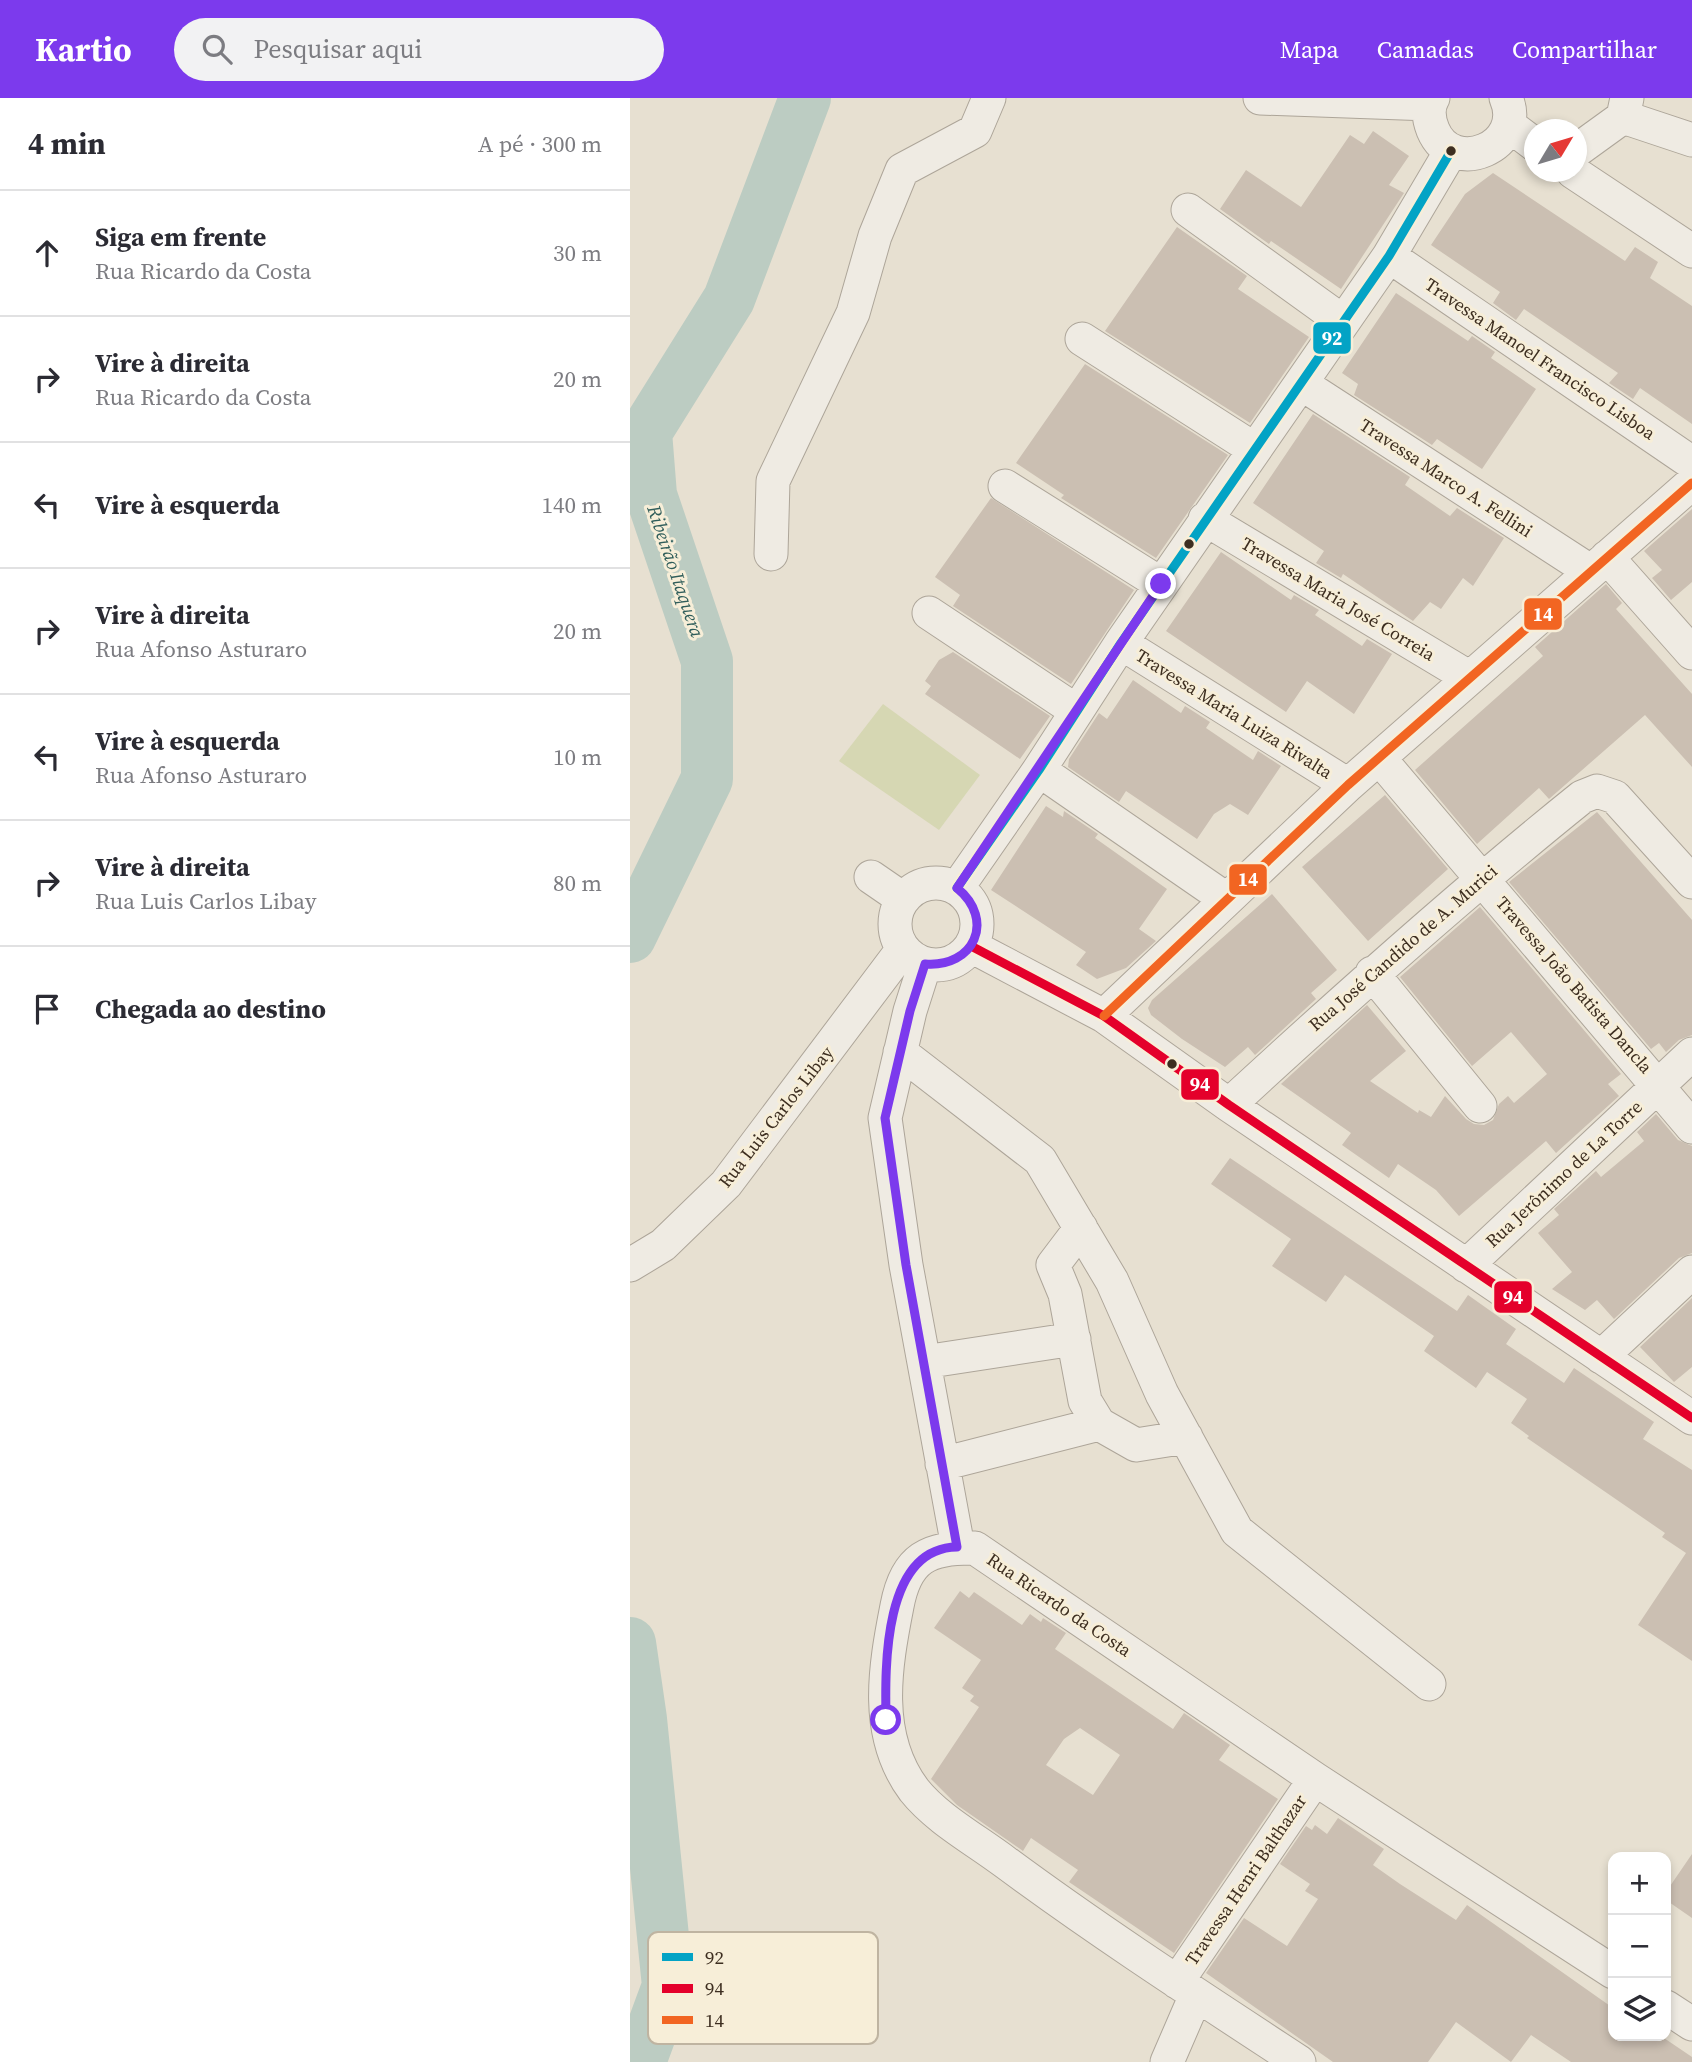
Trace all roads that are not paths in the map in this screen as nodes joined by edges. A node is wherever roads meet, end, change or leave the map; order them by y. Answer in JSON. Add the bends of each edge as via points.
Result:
{"nodes":[{"id":1,"x":989,"y":98,"type":"edge"},
{"id":2,"x":1260,"y":98,"type":"edge"},
{"id":3,"x":1352,"y":101,"type":"edge"},
{"id":4,"x":1431,"y":101,"type":"edge"},
{"id":5,"x":1625,"y":107,"type":"edge"},
{"id":6,"x":1517,"y":122,"type":"edge"},
{"id":7,"x":1692,"y":140,"type":"edge"},
{"id":8,"x":1587,"y":142,"type":"edge"},
{"id":9,"x":1451,"y":150,"type":"junction"},
{"id":10,"x":1587,"y":181,"type":"edge"},
{"id":11,"x":1188,"y":210,"type":"dead end"},
{"id":12,"x":1692,"y":251,"type":"edge"},
{"id":13,"x":1389,"y":256,"type":"junction"},
{"id":14,"x":1342,"y":321,"type":"junction"},
{"id":15,"x":1082,"y":339,"type":"dead end"},
{"id":16,"x":1302,"y":384,"type":"junction"},
{"id":17,"x":1254,"y":449,"type":"junction"},
{"id":18,"x":1692,"y":463,"type":"edge"},
{"id":19,"x":1692,"y":483,"type":"edge"},
{"id":20,"x":1004,"y":486,"type":"dead end"},
{"id":21,"x":1205,"y":519,"type":"junction"},
{"id":22,"x":771,"y":554,"type":"dead end"},
{"id":23,"x":1598,"y":564,"type":"junction"},
{"id":24,"x":1161,"y":584,"type":"junction"},
{"id":25,"x":929,"y":612,"type":"dead end"},
{"id":26,"x":1121,"y":643,"type":"junction"},
{"id":27,"x":1692,"y":653,"type":"edge"},
{"id":28,"x":1470,"y":678,"type":"junction"},
{"id":29,"x":1075,"y":710,"type":"junction"},
{"id":30,"x":1380,"y":759,"type":"junction"},
{"id":31,"x":1039,"y":770,"type":"junction"},
{"id":32,"x":1348,"y":785,"type":"junction"},
{"id":33,"x":871,"y":877,"type":"dead end"},
{"id":34,"x":1482,"y":878,"type":"junction"},
{"id":35,"x":1692,"y":882,"type":"edge"},
{"id":36,"x":957,"y":888,"type":"junction"},
{"id":37,"x":903,"y":899,"type":"junction"},
{"id":38,"x":1226,"y":899,"type":"junction"},
{"id":39,"x":971,"y":946,"type":"junction"},
{"id":40,"x":914,"y":956,"type":"junction"},
{"id":41,"x":1372,"y":973,"type":"junction"},
{"id":42,"x":1104,"y":1017,"type":"junction"},
{"id":43,"x":900,"y":1052,"type":"junction"},
{"id":44,"x":1692,"y":1054,"type":"edge"},
{"id":45,"x":1659,"y":1084,"type":"junction"},
{"id":46,"x":1229,"y":1105,"type":"junction"},
{"id":47,"x":1480,"y":1106,"type":"dead end"},
{"id":48,"x":1692,"y":1126,"type":"edge"},
{"id":49,"x":1081,"y":1228,"type":"junction"},
{"id":50,"x":630,"y":1265,"type":"edge"},
{"id":51,"x":1466,"y":1266,"type":"junction"},
{"id":52,"x":1692,"y":1272,"type":"edge"},
{"id":53,"x":1074,"y":1339,"type":"junction"},
{"id":54,"x":1601,"y":1357,"type":"junction"},
{"id":55,"x":924,"y":1362,"type":"junction"},
{"id":56,"x":1692,"y":1418,"type":"edge"},
{"id":57,"x":1099,"y":1424,"type":"junction"},
{"id":58,"x":1186,"y":1437,"type":"junction"},
{"id":59,"x":942,"y":1464,"type":"junction"},
{"id":60,"x":957,"y":1547,"type":"junction"},
{"id":61,"x":1429,"y":1684,"type":"dead end"},
{"id":62,"x":1315,"y":1779,"type":"junction"},
{"id":63,"x":1608,"y":1969,"type":"edge"},
{"id":64,"x":1186,"y":1988,"type":"junction"},
{"id":65,"x":1671,"y":2010,"type":"edge"},
{"id":66,"x":1692,"y":2024,"type":"edge"},
{"id":67,"x":1167,"y":2062,"type":"edge"},
{"id":68,"x":1299,"y":2062,"type":"edge"}],
"edges":[{"from":1,"to":22,"type":"street","via":[[975,131],[902,170],[853,313],[773,481]]},
{"from":2,"to":3,"type":"street"},
{"from":3,"to":4,"type":"street"},
{"from":4,"to":9,"type":"street","via":[[1429,122],[1436,139]]},
{"from":5,"to":7,"type":"street"},
{"from":5,"to":8,"type":"street"},
{"from":6,"to":9,"type":"street","via":[[1486,152],[1468,155]]},
{"from":9,"to":13,"type":"street"},
{"from":10,"to":12,"type":"street"},
{"from":11,"to":14,"type":"street"},
{"from":13,"to":14,"type":"street"},
{"from":13,"to":18,"type":"street","name":"Travessa Manoel Francisco Lisboa"},
{"from":14,"to":16,"type":"street"},
{"from":15,"to":17,"type":"street"},
{"from":16,"to":17,"type":"street"},
{"from":16,"to":23,"type":"street","name":"Travessa Marco A. Fellini"},
{"from":17,"to":21,"type":"street"},
{"from":19,"to":23,"type":"street"},
{"from":20,"to":24,"type":"street"},
{"from":21,"to":24,"type":"street"},
{"from":21,"to":28,"type":"street","name":"Travessa Maria José Correia"},
{"from":23,"to":27,"type":"street","name":"Travessa Marco A. Fellini"},
{"from":23,"to":28,"type":"street"},
{"from":24,"to":26,"type":"street"},
{"from":25,"to":29,"type":"street"},
{"from":26,"to":29,"type":"street"},
{"from":26,"to":32,"type":"street","name":"Travessa Maria Luiza Rivalta"},
{"from":28,"to":30,"type":"street"},
{"from":29,"to":31,"type":"street"},
{"from":30,"to":32,"type":"street"},
{"from":30,"to":34,"type":"street","name":"Travessa João Batista Dancla"},
{"from":31,"to":36,"type":"street"},
{"from":31,"to":38,"type":"street"},
{"from":32,"to":38,"type":"street"},
{"from":33,"to":37,"type":"street"},
{"from":34,"to":35,"type":"street","name":"Rua José Candido de A. Murici","via":[[1582,797],[1597,791],[1615,797]]},
{"from":34,"to":41,"type":"street","name":"Rua José Candido de A. Murici"},
{"from":34,"to":45,"type":"street","name":"Travessa João Batista Dancla"},
{"from":36,"to":37,"type":"street","via":[[928,883]]},
{"from":36,"to":39,"type":"street","via":[[974,908],[976,933]]},
{"from":37,"to":40,"type":"street","via":[[895,924]]},
{"from":38,"to":42,"type":"street"},
{"from":39,"to":40,"type":"street","via":[[951,962]]},
{"from":39,"to":42,"type":"street"},
{"from":40,"to":43,"type":"street"},
{"from":40,"to":50,"type":"street","name":"Rua Luis Carlos Libay","via":[[726,1184],[663,1245]]},
{"from":41,"to":46,"type":"street","name":"Rua José Candido de A. Murici"},
{"from":41,"to":47,"type":"street"},
{"from":42,"to":46,"type":"street"},
{"from":43,"to":49,"type":"street","via":[[1040,1160]]},
{"from":43,"to":55,"type":"street","via":[[885,1118]]},
{"from":44,"to":45,"type":"street","name":"Rua Jerônimo de La Torre"},
{"from":45,"to":48,"type":"street","name":"Travessa João Batista Dancla"},
{"from":45,"to":51,"type":"street","name":"Rua Jerônimo de La Torre"},
{"from":46,"to":51,"type":"street"},
{"from":49,"to":53,"type":"street","via":[[1053,1265],[1065,1294]]},
{"from":49,"to":58,"type":"street","via":[[1112,1281]]},
{"from":51,"to":54,"type":"street"},
{"from":52,"to":54,"type":"street"},
{"from":53,"to":55,"type":"street"},
{"from":53,"to":57,"type":"street","via":[[1085,1401]]},
{"from":54,"to":56,"type":"street"},
{"from":55,"to":59,"type":"street"},
{"from":57,"to":58,"type":"street","via":[[1136,1445]]},
{"from":57,"to":59,"type":"street"},
{"from":58,"to":61,"type":"street","via":[[1237,1531]]},
{"from":59,"to":60,"type":"street"},
{"from":60,"to":62,"type":"street","name":"Rua Ricardo da Costa","via":[[975,1548]]},
{"from":60,"to":64,"type":"street","via":[[923,1556],[901,1584],[885,1668],[886,1720],[914,1790],[1079,1917]]},
{"from":62,"to":63,"type":"street","name":"Rua Ricardo da Costa"},
{"from":62,"to":64,"type":"street","name":"Travessa Henri Balthazar"},
{"from":64,"to":67,"type":"street","name":"Travessa Henri Balthazar"},
{"from":64,"to":68,"type":"street"},
{"from":65,"to":66,"type":"street"}]}
